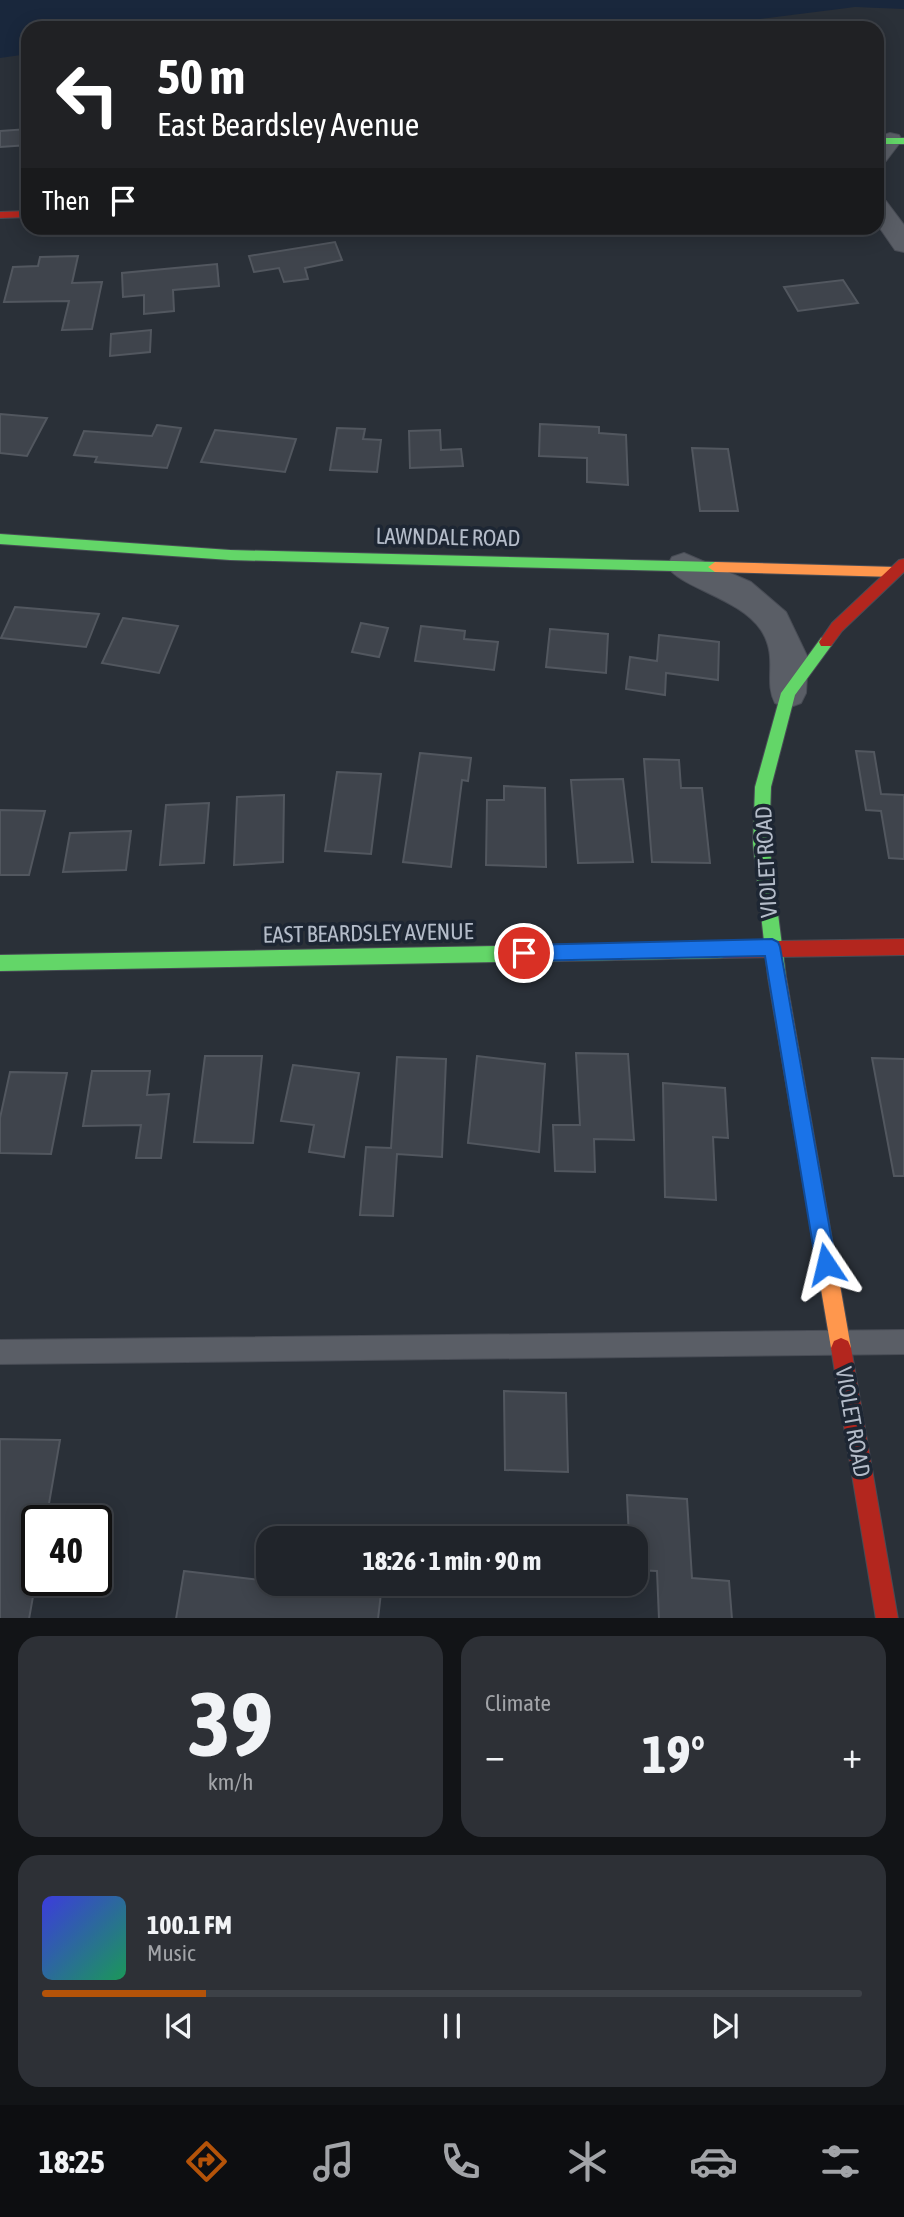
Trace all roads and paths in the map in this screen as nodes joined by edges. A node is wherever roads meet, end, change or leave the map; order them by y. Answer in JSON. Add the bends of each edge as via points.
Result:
{"nodes":[{"id":1,"x":21,"y":214,"type":"edge"},
{"id":2,"x":0,"y":215,"type":"edge"},
{"id":3,"x":884,"y":216,"type":"edge"},
{"id":4,"x":904,"y":244,"type":"edge"},
{"id":5,"x":0,"y":539,"type":"edge"},
{"id":6,"x":684,"y":566,"type":"junction"},
{"id":7,"x":900,"y":568,"type":"edge"},
{"id":8,"x":788,"y":693,"type":"junction"},
{"id":9,"x":772,"y":947,"type":"junction"},
{"id":10,"x":904,"y":947,"type":"edge"},
{"id":11,"x":0,"y":963,"type":"edge"},
{"id":12,"x":904,"y":1342,"type":"edge"},
{"id":13,"x":839,"y":1343,"type":"junction"},
{"id":14,"x":0,"y":1352,"type":"edge"},
{"id":15,"x":887,"y":1618,"type":"edge"}],
"edges":[{"from":1,"to":2,"type":"street"},
{"from":3,"to":4,"type":"street"},
{"from":5,"to":6,"type":"street","name":"LAWNDALE ROAD","via":[[230,555]]},
{"from":6,"to":7,"type":"street","name":"LAWNDALE ROAD"},
{"from":6,"to":8,"type":"street","via":[[739,591],[774,621],[790,659]]},
{"from":7,"to":8,"type":"street","name":"VIOLET ROAD","via":[[837,627]]},
{"from":8,"to":9,"type":"street","name":"VIOLET ROAD","via":[[763,788],[761,843]]},
{"from":9,"to":10,"type":"street","name":"EAST BEARDSLEY AVENUE"},
{"from":9,"to":11,"type":"street","name":"EAST BEARDSLEY AVENUE"},
{"from":9,"to":13,"type":"street","name":"VIOLET ROAD"},
{"from":12,"to":13,"type":"lane"},
{"from":13,"to":14,"type":"lane"},
{"from":13,"to":15,"type":"street","name":"VIOLET ROAD"}]}
